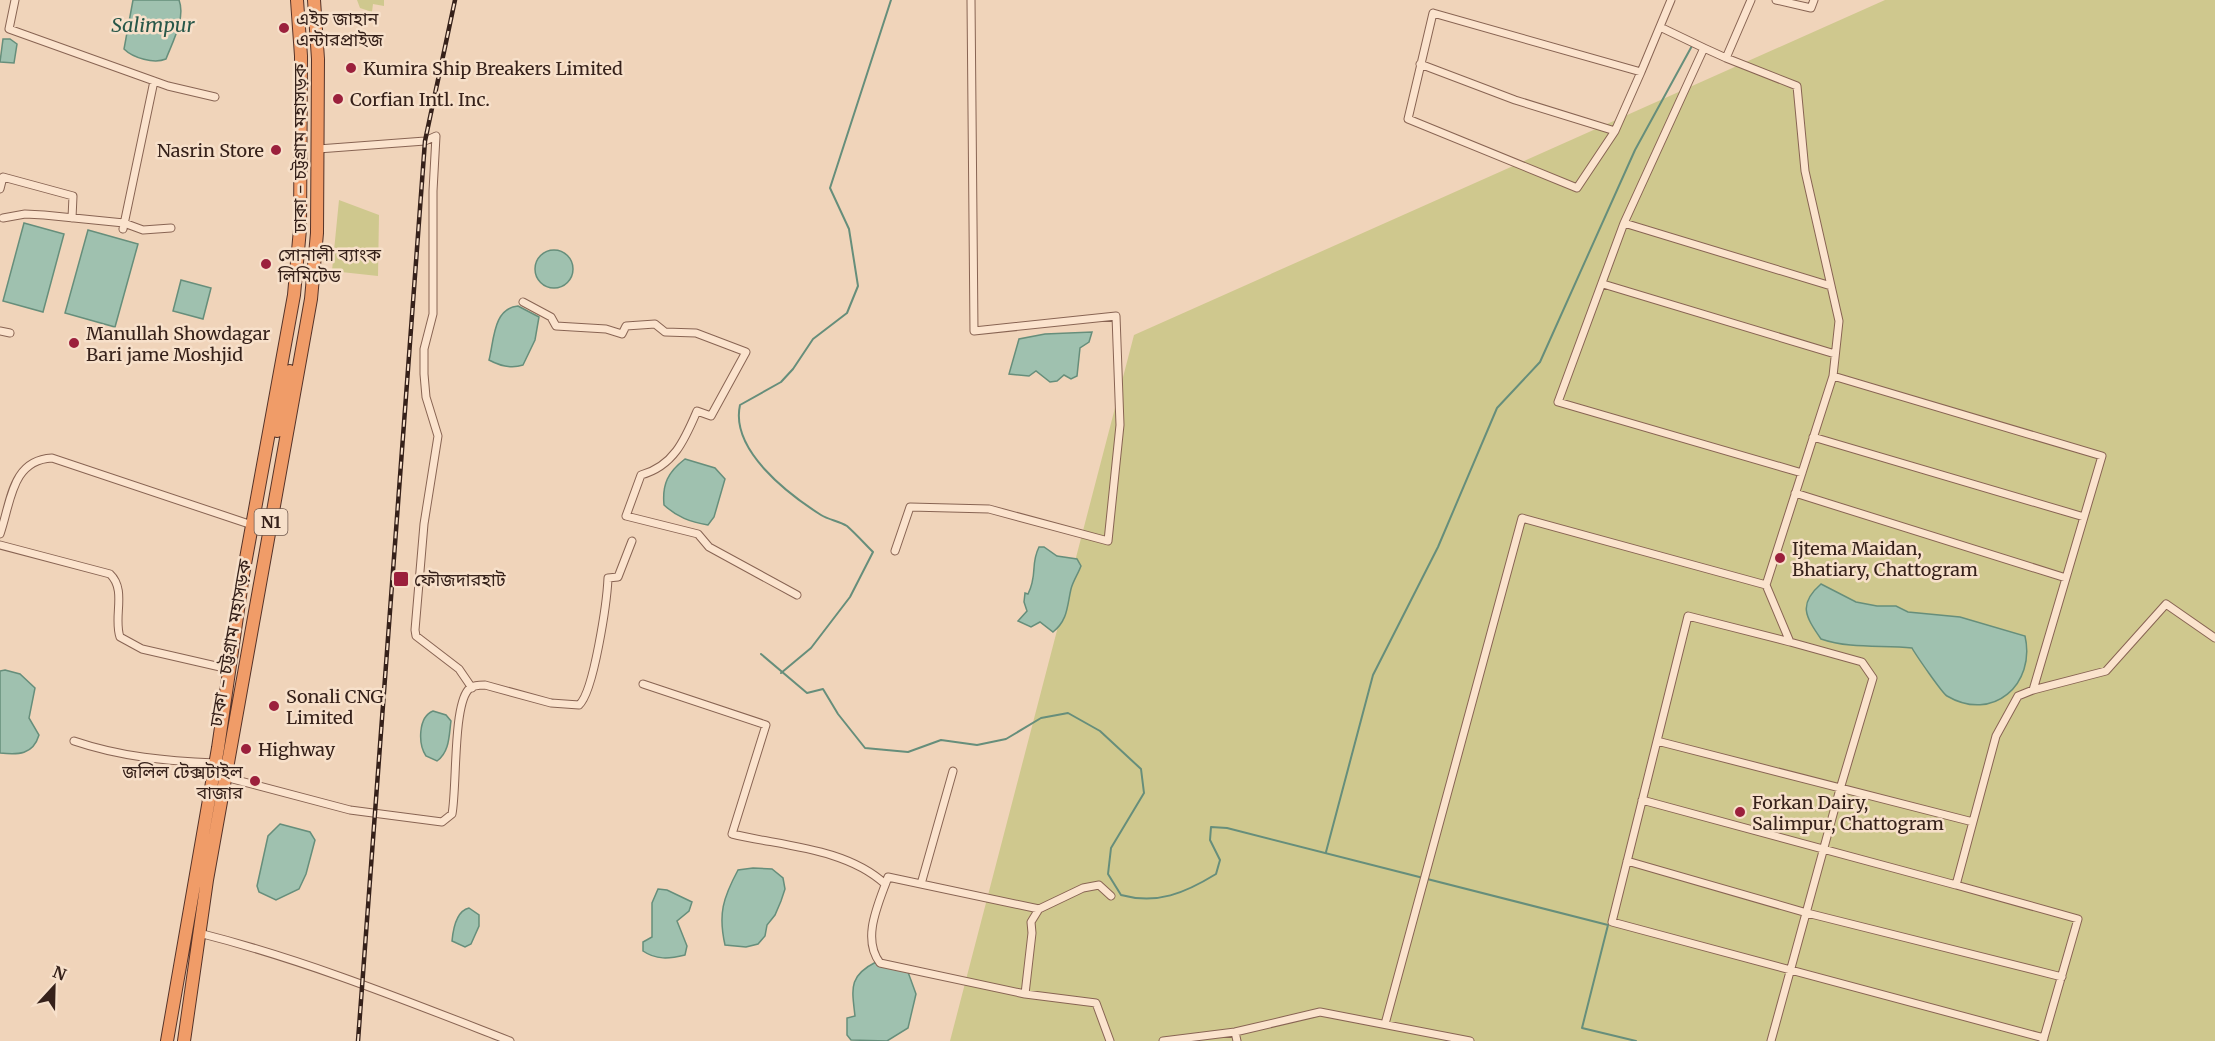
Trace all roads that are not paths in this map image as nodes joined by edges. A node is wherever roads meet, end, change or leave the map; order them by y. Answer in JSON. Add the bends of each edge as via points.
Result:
{"nodes":[{"id":1,"x":15,"y":0,"type":"edge"},
{"id":2,"x":297,"y":0,"type":"edge"},
{"id":3,"x":314,"y":0,"type":"edge"},
{"id":4,"x":971,"y":0,"type":"edge"},
{"id":5,"x":1671,"y":0,"type":"edge"},
{"id":6,"x":1751,"y":0,"type":"edge"},
{"id":7,"x":1776,"y":0,"type":"edge"},
{"id":8,"x":1814,"y":0,"type":"edge"},
{"id":9,"x":1660,"y":27,"type":"junction"},
{"id":10,"x":1704,"y":48,"type":"junction"},
{"id":11,"x":1726,"y":58,"type":"junction"},
{"id":12,"x":1420,"y":64,"type":"junction"},
{"id":13,"x":1641,"y":72,"type":"junction"},
{"id":14,"x":154,"y":81,"type":"junction"},
{"id":15,"x":215,"y":97,"type":"dead end"},
{"id":16,"x":1615,"y":131,"type":"junction"},
{"id":17,"x":318,"y":149,"type":"junction"},
{"id":18,"x":2,"y":177,"type":"edge"},
{"id":19,"x":0,"y":189,"type":"edge"},
{"id":20,"x":3,"y":218,"type":"dead end"},
{"id":21,"x":72,"y":218,"type":"junction"},
{"id":22,"x":1623,"y":223,"type":"junction"},
{"id":23,"x":124,"y":226,"type":"junction"},
{"id":24,"x":171,"y":228,"type":"dead end"},
{"id":25,"x":1603,"y":284,"type":"junction"},
{"id":26,"x":1831,"y":286,"type":"junction"},
{"id":27,"x":311,"y":299,"type":"junction"},
{"id":28,"x":523,"y":302,"type":"dead end"},
{"id":29,"x":0,"y":331,"type":"edge"},
{"id":30,"x":10,"y":333,"type":"dead end"},
{"id":31,"x":1835,"y":354,"type":"junction"},
{"id":32,"x":1833,"y":376,"type":"junction"},
{"id":33,"x":1813,"y":437,"type":"junction"},
{"id":34,"x":1802,"y":473,"type":"junction"},
{"id":35,"x":1795,"y":493,"type":"junction"},
{"id":36,"x":256,"y":507,"type":"junction"},
{"id":37,"x":2084,"y":518,"type":"junction"},
{"id":38,"x":252,"y":525,"type":"junction"},
{"id":39,"x":0,"y":534,"type":"edge"},
{"id":40,"x":632,"y":541,"type":"dead end"},
{"id":41,"x":0,"y":545,"type":"edge"},
{"id":42,"x":895,"y":551,"type":"dead end"},
{"id":43,"x":2066,"y":578,"type":"junction"},
{"id":44,"x":1766,"y":585,"type":"junction"},
{"id":45,"x":797,"y":595,"type":"dead end"},
{"id":46,"x":2215,"y":638,"type":"edge"},
{"id":47,"x":1790,"y":642,"type":"junction"},
{"id":48,"x":229,"y":669,"type":"junction"},
{"id":49,"x":643,"y":684,"type":"dead end"},
{"id":50,"x":472,"y":688,"type":"junction"},
{"id":51,"x":2033,"y":690,"type":"junction"},
{"id":52,"x":74,"y":741,"type":"dead end"},
{"id":53,"x":1657,"y":741,"type":"junction"},
{"id":54,"x":215,"y":763,"type":"junction"},
{"id":55,"x":953,"y":771,"type":"dead end"},
{"id":56,"x":225,"y":777,"type":"junction"},
{"id":57,"x":1840,"y":789,"type":"junction"},
{"id":58,"x":1642,"y":801,"type":"junction"},
{"id":59,"x":1973,"y":822,"type":"junction"},
{"id":60,"x":1824,"y":849,"type":"junction"},
{"id":61,"x":1627,"y":861,"type":"junction"},
{"id":62,"x":885,"y":884,"type":"junction"},
{"id":63,"x":921,"y":884,"type":"junction"},
{"id":64,"x":1956,"y":885,"type":"junction"},
{"id":65,"x":1111,"y":896,"type":"dead end"},
{"id":66,"x":1039,"y":909,"type":"junction"},
{"id":67,"x":1807,"y":913,"type":"junction"},
{"id":68,"x":199,"y":933,"type":"junction"},
{"id":69,"x":1792,"y":969,"type":"junction"},
{"id":70,"x":2062,"y":977,"type":"junction"},
{"id":71,"x":1025,"y":994,"type":"junction"},
{"id":72,"x":1385,"y":1024,"type":"junction"},
{"id":73,"x":484,"y":1031,"type":"junction"},
{"id":74,"x":1235,"y":1032,"type":"junction"},
{"id":75,"x":483,"y":1039,"type":"dead end"},
{"id":76,"x":2043,"y":1040,"type":"edge"},
{"id":77,"x":167,"y":1041,"type":"edge"},
{"id":78,"x":184,"y":1041,"type":"edge"},
{"id":79,"x":510,"y":1041,"type":"edge"},
{"id":80,"x":1110,"y":1041,"type":"edge"},
{"id":81,"x":1163,"y":1041,"type":"edge"},
{"id":82,"x":1237,"y":1041,"type":"edge"},
{"id":83,"x":1470,"y":1041,"type":"edge"},
{"id":84,"x":1771,"y":1041,"type":"edge"}],
"edges":[{"from":1,"to":14,"type":"street","via":[[9,29]]},
{"from":2,"to":36,"type":"highway","name":"ঢাকা - চট্টগ্রাম মহাসড়ক","number":"N1","via":[[301,56],[300,229],[294,295]]},
{"from":3,"to":17,"type":"highway","name":"ঢাকা - চট্টগ্রাম মহাসড়ক","number":"N1"},
{"from":4,"to":42,"type":"street","via":[[974,331],[1116,316],[1120,425],[1108,541],[989,509],[910,507]]},
{"from":5,"to":9,"type":"street"},
{"from":6,"to":11,"type":"street"},
{"from":7,"to":8,"type":"street","via":[[1811,8]]},
{"from":9,"to":10,"type":"street"},
{"from":9,"to":13,"type":"street"},
{"from":10,"to":11,"type":"street"},
{"from":10,"to":22,"type":"street"},
{"from":11,"to":26,"type":"street","via":[[1797,86],[1805,171]]},
{"from":12,"to":13,"type":"street","via":[[1433,13]]},
{"from":12,"to":16,"type":"street","via":[[1515,100]]},
{"from":12,"to":16,"type":"street","via":[[1408,119],[1577,188]]},
{"from":13,"to":16,"type":"street"},
{"from":14,"to":15,"type":"street"},
{"from":14,"to":23,"type":"street"},
{"from":17,"to":27,"type":"highway","name":"ঢাকা - চট্টগ্রাম মহাসড়ক","number":"N1"},
{"from":17,"to":50,"type":"street","via":[[424,141],[436,136],[433,314],[424,349],[424,374],[426,397],[438,436],[424,524],[414,630],[416,636],[459,669]]},
{"from":18,"to":19,"type":"street"},
{"from":18,"to":21,"type":"street","via":[[74,196]]},
{"from":20,"to":21,"type":"street","via":[[25,214]]},
{"from":21,"to":23,"type":"street"},
{"from":22,"to":25,"type":"street"},
{"from":22,"to":26,"type":"street"},
{"from":23,"to":24,"type":"street","via":[[143,230]]},
{"from":25,"to":31,"type":"street"},
{"from":25,"to":34,"type":"street","via":[[1558,402]]},
{"from":26,"to":31,"type":"street","via":[[1839,321]]},
{"from":27,"to":36,"type":"highway","via":[[297,339],[268,474]]},
{"from":27,"to":56,"type":"highway","name":"ঢাকা - চট্টগ্রাম মহাসড়ক","number":"N1"},
{"from":28,"to":45,"type":"street","via":[[551,317],[556,326],[606,329],[622,334],[626,326],[655,324],[665,332],[696,333],[746,352],[711,416],[697,411],[680,450],[653,471],[641,475],[626,516],[698,534],[709,547]]},
{"from":29,"to":30,"type":"street"},
{"from":31,"to":32,"type":"street"},
{"from":32,"to":33,"type":"street"},
{"from":32,"to":37,"type":"street","via":[[2102,456]]},
{"from":33,"to":34,"type":"street"},
{"from":33,"to":37,"type":"street"},
{"from":34,"to":35,"type":"street"},
{"from":35,"to":43,"type":"street"},
{"from":35,"to":44,"type":"street"},
{"from":36,"to":38,"type":"highway","name":"ঢাকা - চট্টগ্রাম মহাসড়ক","number":"N1"},
{"from":37,"to":43,"type":"street"},
{"from":38,"to":39,"type":"street","via":[[52,458],[40,459],[23,470]]},
{"from":38,"to":48,"type":"highway","name":"ঢাকা - চট্টগ্রাম মহাসড়ক","number":"N1"},
{"from":40,"to":50,"type":"street","via":[[618,577],[608,578],[592,677],[584,701],[568,705],[498,687]]},
{"from":41,"to":48,"type":"street","via":[[110,574],[118,590],[120,637],[142,649]]},
{"from":43,"to":51,"type":"street"},
{"from":44,"to":47,"type":"street"},
{"from":44,"to":72,"type":"street","via":[[1521,518]]},
{"from":46,"to":51,"type":"street","via":[[2166,604],[2106,671]]},
{"from":47,"to":53,"type":"street","via":[[1688,616]]},
{"from":47,"to":57,"type":"street","via":[[1862,662],[1873,678]]},
{"from":48,"to":54,"type":"highway","name":"ঢাকা - চট্টগ্রাম মহাসড়ক","number":"N1"},
{"from":49,"to":62,"type":"street","via":[[766,725],[732,834],[822,853],[872,872]]},
{"from":50,"to":56,"type":"street","via":[[463,701],[459,722],[452,814],[442,822],[350,810]]},
{"from":51,"to":59,"type":"street","via":[[2018,696],[1996,735]]},
{"from":52,"to":54,"type":"street","via":[[126,755]]},
{"from":53,"to":57,"type":"street"},
{"from":53,"to":58,"type":"street"},
{"from":54,"to":77,"type":"highway","name":"ঢাকা - চট্টগ্রাম মহাসড়ক","number":"N1"},
{"from":55,"to":63,"type":"street"},
{"from":56,"to":68,"type":"highway","name":"ঢাকা - চট্টগ্রাম মহাসড়ক","number":"N1"},
{"from":57,"to":59,"type":"street"},
{"from":57,"to":60,"type":"street"},
{"from":58,"to":60,"type":"street"},
{"from":58,"to":61,"type":"street"},
{"from":59,"to":64,"type":"street"},
{"from":60,"to":64,"type":"street"},
{"from":60,"to":67,"type":"street"},
{"from":61,"to":67,"type":"street"},
{"from":61,"to":69,"type":"street","via":[[1612,922]]},
{"from":62,"to":63,"type":"street","via":[[888,877]]},
{"from":62,"to":71,"type":"street","via":[[871,927],[874,955],[880,963]]},
{"from":63,"to":66,"type":"street"},
{"from":64,"to":70,"type":"street","via":[[2078,919]]},
{"from":65,"to":66,"type":"street","via":[[1100,885],[1083,888]]},
{"from":66,"to":71,"type":"street","via":[[1031,922]]},
{"from":67,"to":69,"type":"street"},
{"from":67,"to":70,"type":"street"},
{"from":68,"to":73,"type":"street","via":[[266,950]]},
{"from":68,"to":78,"type":"highway","name":"ঢাকা - চট্টগ্রাম মহাসড়ক","number":"N1"},
{"from":69,"to":76,"type":"street"},
{"from":69,"to":84,"type":"street"},
{"from":70,"to":76,"type":"street"},
{"from":71,"to":80,"type":"street","via":[[1096,1003]]},
{"from":72,"to":74,"type":"street","via":[[1320,1012]]},
{"from":72,"to":83,"type":"street"},
{"from":73,"to":75,"type":"street"},
{"from":73,"to":79,"type":"street"},
{"from":74,"to":81,"type":"street"},
{"from":74,"to":82,"type":"street"}]}
